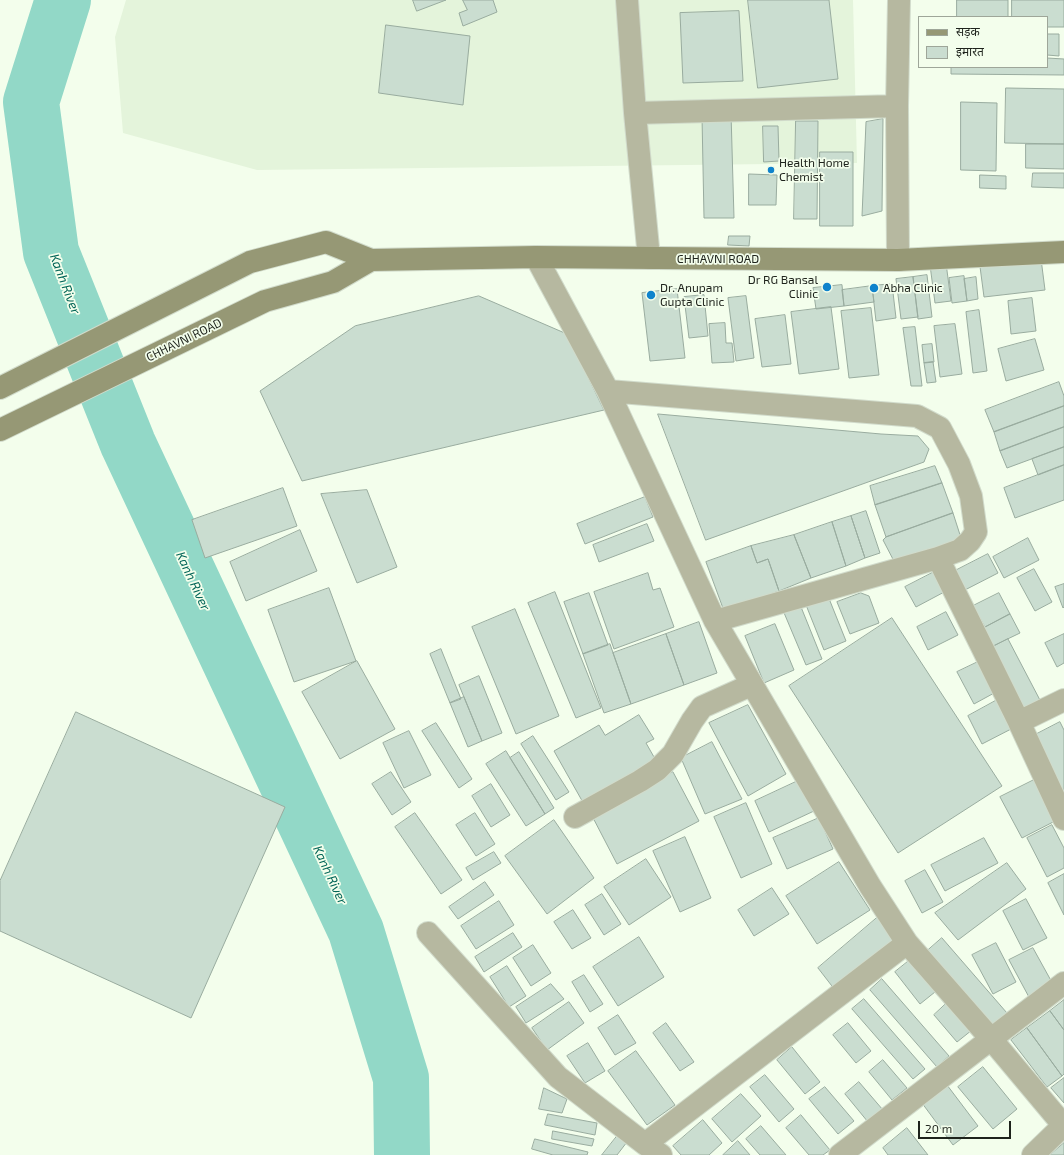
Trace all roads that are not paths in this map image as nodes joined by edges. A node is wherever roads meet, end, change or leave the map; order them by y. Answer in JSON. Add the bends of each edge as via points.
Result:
{"nodes":[{"id":1,"x":627,"y":0,"type":"edge"},
{"id":2,"x":899,"y":0,"type":"edge"},
{"id":3,"x":897,"y":106,"type":"junction"},
{"id":4,"x":635,"y":113,"type":"junction"},
{"id":5,"x":1064,"y":252,"type":"edge"},
{"id":6,"x":536,"y":257,"type":"junction"},
{"id":7,"x":649,"y":258,"type":"junction"},
{"id":8,"x":371,"y":260,"type":"junction"},
{"id":9,"x":898,"y":260,"type":"junction"},
{"id":10,"x":0,"y":388,"type":"edge"},
{"id":11,"x":608,"y":391,"type":"junction"},
{"id":12,"x":0,"y":430,"type":"edge"},
{"id":13,"x":938,"y":558,"type":"junction"},
{"id":14,"x":715,"y":621,"type":"junction"},
{"id":15,"x":751,"y":684,"type":"junction"},
{"id":16,"x":1064,"y":700,"type":"edge"},
{"id":17,"x":1019,"y":722,"type":"junction"},
{"id":18,"x":575,"y":817,"type":"dead end"},
{"id":19,"x":1064,"y":819,"type":"edge"},
{"id":20,"x":428,"y":933,"type":"dead end"},
{"id":21,"x":908,"y":944,"type":"junction"},
{"id":22,"x":1064,"y":984,"type":"edge"},
{"id":23,"x":992,"y":1040,"type":"junction"},
{"id":24,"x":1064,"y":1125,"type":"edge"},
{"id":25,"x":653,"y":1150,"type":"edge"},
{"id":26,"x":840,"y":1155,"type":"edge"},
{"id":27,"x":1033,"y":1155,"type":"edge"}],
"edges":[{"from":1,"to":4,"type":"street"},
{"from":2,"to":3,"type":"street"},
{"from":3,"to":4,"type":"street"},
{"from":3,"to":9,"type":"street"},
{"from":4,"to":7,"type":"street"},
{"from":5,"to":9,"type":"main road","name":"CHHAVNI ROAD"},
{"from":6,"to":7,"type":"main road","name":"CHHAVNI ROAD"},
{"from":6,"to":8,"type":"main road","name":"CHHAVNI ROAD"},
{"from":6,"to":11,"type":"street"},
{"from":7,"to":9,"type":"main road","name":"CHHAVNI ROAD"},
{"from":8,"to":10,"type":"main road","name":"CHHAVNI ROAD","via":[[326,242],[250,262]]},
{"from":8,"to":12,"type":"main road","name":"CHHAVNI ROAD","via":[[333,282],[265,301]]},
{"from":11,"to":13,"type":"street","via":[[917,416],[940,428],[959,464],[971,496],[976,532],[960,550]]},
{"from":11,"to":14,"type":"street"},
{"from":13,"to":14,"type":"street"},
{"from":13,"to":17,"type":"street"},
{"from":14,"to":15,"type":"street"},
{"from":15,"to":18,"type":"street","via":[[702,708],[673,754],[657,770]]},
{"from":15,"to":21,"type":"street","via":[[870,886]]},
{"from":16,"to":17,"type":"street"},
{"from":17,"to":19,"type":"street"},
{"from":20,"to":25,"type":"street","via":[[558,1077]]},
{"from":21,"to":23,"type":"street"},
{"from":21,"to":25,"type":"street"},
{"from":22,"to":23,"type":"street"},
{"from":23,"to":24,"type":"street"},
{"from":23,"to":26,"type":"street"},
{"from":24,"to":27,"type":"street"}]}
